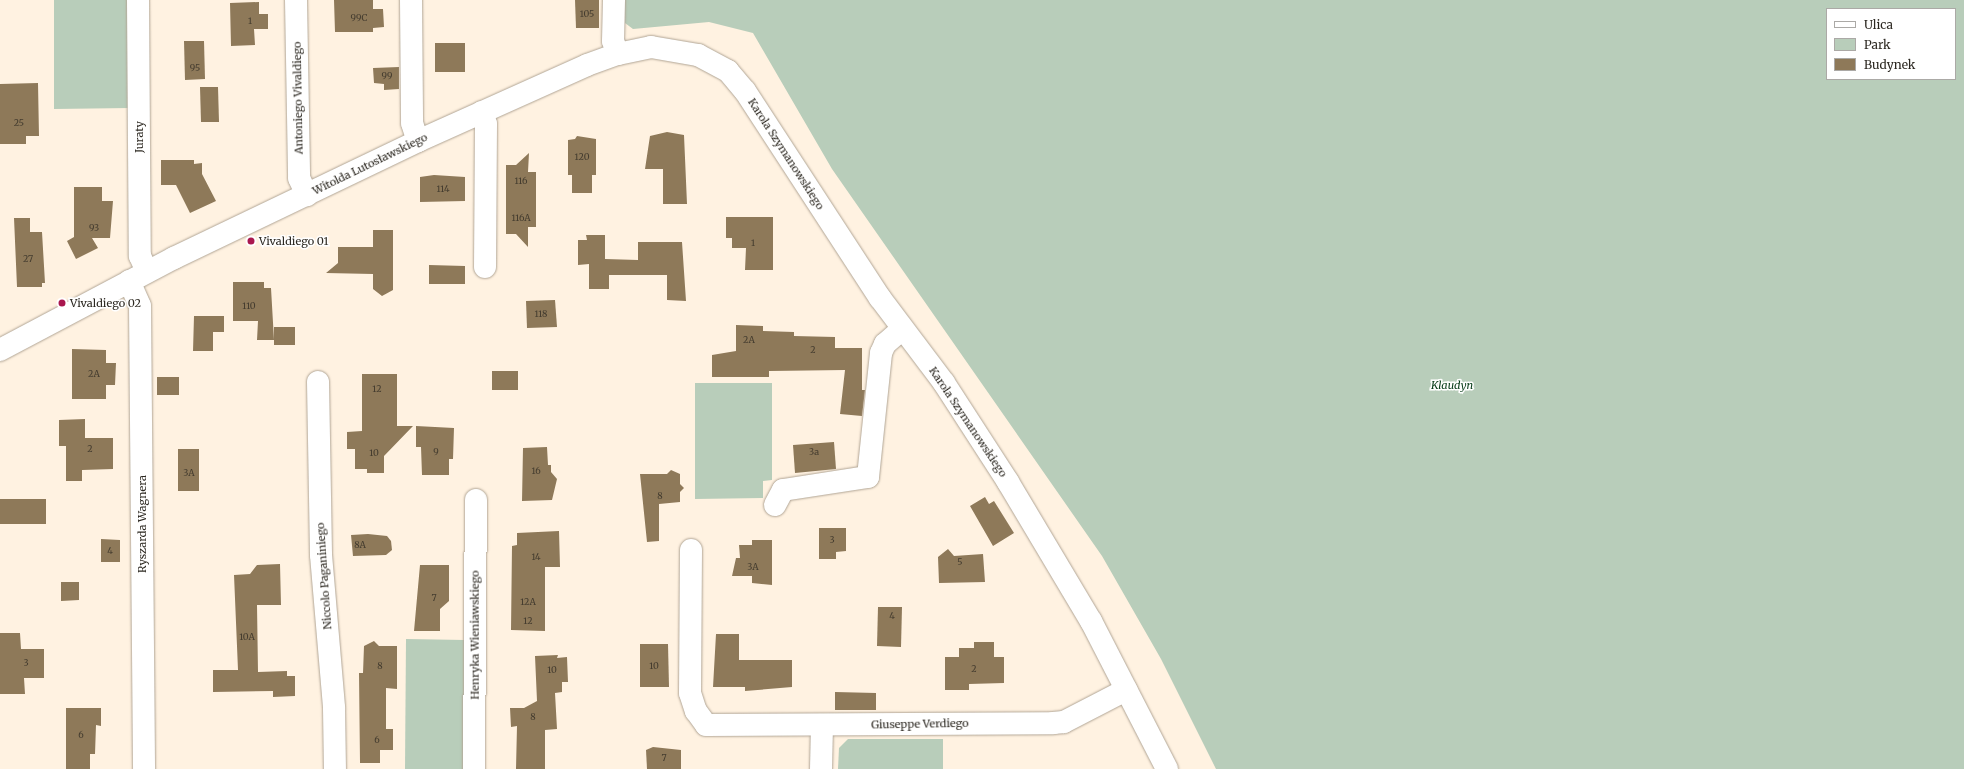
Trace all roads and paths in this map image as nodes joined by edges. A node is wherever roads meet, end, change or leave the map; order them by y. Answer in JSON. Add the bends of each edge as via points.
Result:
{"nodes":[{"id":1,"x":138,"y":0,"type":"edge"},
{"id":2,"x":296,"y":0,"type":"edge"},
{"id":3,"x":411,"y":0,"type":"edge"},
{"id":4,"x":614,"y":0,"type":"edge"},
{"id":5,"x":618,"y":54,"type":"junction"},
{"id":6,"x":745,"y":91,"type":"joint"},
{"id":7,"x":482,"y":112,"type":"junction"},
{"id":8,"x":418,"y":141,"type":"junction"},
{"id":9,"x":307,"y":195,"type":"junction"},
{"id":10,"x":485,"y":267,"type":"dead end"},
{"id":11,"x":138,"y":276,"type":"junction"},
{"id":12,"x":902,"y":328,"type":"junction"},
{"id":13,"x":0,"y":350,"type":"edge"},
{"id":14,"x":318,"y":382,"type":"dead end"},
{"id":15,"x":476,"y":500,"type":"dead end"},
{"id":16,"x":775,"y":505,"type":"dead end"},
{"id":17,"x":691,"y":550,"type":"dead end"},
{"id":18,"x":1126,"y":690,"type":"junction"},
{"id":19,"x":822,"y":726,"type":"junction"},
{"id":20,"x":144,"y":769,"type":"edge"},
{"id":21,"x":335,"y":769,"type":"edge"},
{"id":22,"x":474,"y":769,"type":"edge"},
{"id":23,"x":822,"y":769,"type":"edge"},
{"id":24,"x":1167,"y":769,"type":"edge"}],
"edges":[{"from":1,"to":11,"type":"street","name":"Juraty"},
{"from":2,"to":9,"type":"street","name":"Antoniego Vivaldiego","via":[[299,178]]},
{"from":3,"to":8,"type":"street","via":[[412,123]]},
{"from":4,"to":5,"type":"street","via":[[614,41]]},
{"from":5,"to":6,"type":"street","name":"Witolda Lutosławskiego","via":[[651,47],[698,55],[728,71]]},
{"from":5,"to":7,"type":"street","name":"Witolda Lutosławskiego"},
{"from":6,"to":12,"type":"street","name":"Karola Szymanowskiego"},
{"from":7,"to":8,"type":"street","name":"Witolda Lutosławskiego"},
{"from":7,"to":10,"type":"street","via":[[486,124]]},
{"from":8,"to":9,"type":"street","name":"Witolda Lutosławskiego"},
{"from":9,"to":11,"type":"street","name":"Witolda Lutosławskiego"},
{"from":11,"to":13,"type":"street","name":"Witolda Lutosławskiego"},
{"from":11,"to":20,"type":"street","name":"Ryszarda Wagnera"},
{"from":12,"to":16,"type":"street","via":[[885,344],[881,353],[868,477],[783,490]]},
{"from":12,"to":18,"type":"street","name":"Karola Szymanowskiego","via":[[944,383],[1008,482],[1091,621]]},
{"from":14,"to":21,"type":"street","name":"Niccolo Paganiniego","via":[[321,555],[334,708]]},
{"from":15,"to":22,"type":"street","name":"Henryka Wieniawskiego"},
{"from":17,"to":19,"type":"street","name":"Giuseppe Verdiego","via":[[690,693],[696,711],[706,725]]},
{"from":18,"to":19,"type":"street","name":"Giuseppe Verdiego","via":[[1068,720],[1053,723]]},
{"from":18,"to":24,"type":"street","name":"Karola Szymanowskiego"},
{"from":19,"to":23,"type":"street"}]}
